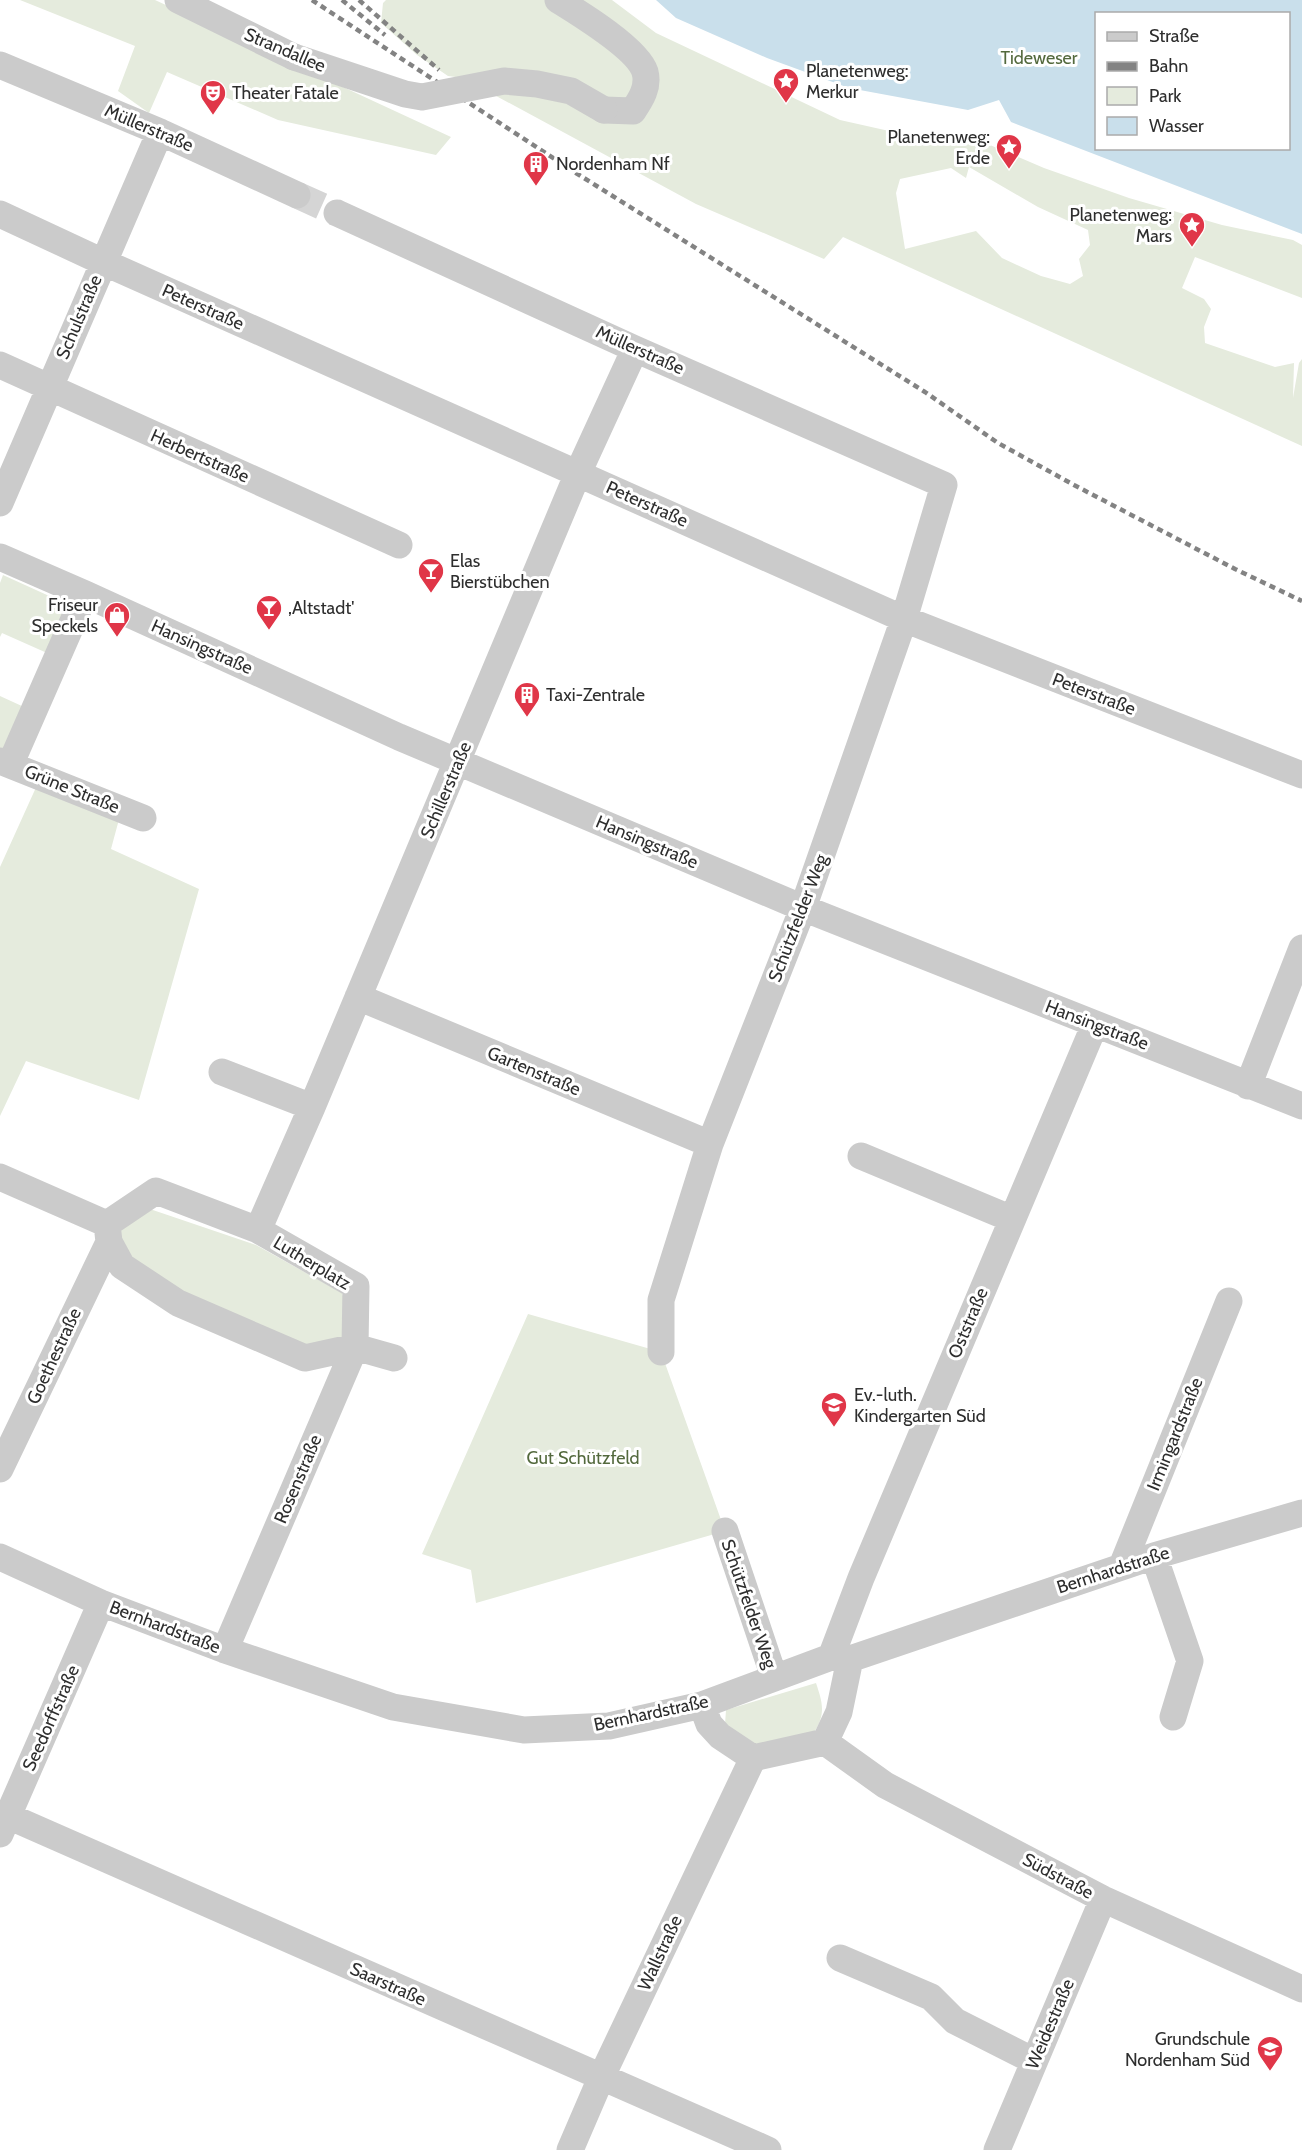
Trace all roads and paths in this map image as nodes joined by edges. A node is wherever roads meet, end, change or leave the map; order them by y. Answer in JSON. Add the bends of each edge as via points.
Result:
{"nodes":[{"id":1,"x":177,"y":0,"type":"edge"},
{"id":2,"x":558,"y":0,"type":"edge"},
{"id":3,"x":0,"y":65,"type":"edge"},
{"id":4,"x":160,"y":132,"type":"junction"},
{"id":5,"x":297,"y":195,"type":"tunnel mouth"},
{"id":6,"x":337,"y":213,"type":"tunnel mouth"},
{"id":7,"x":0,"y":214,"type":"edge"},
{"id":8,"x":103,"y":262,"type":"junction"},
{"id":9,"x":634,"y":349,"type":"junction"},
{"id":10,"x":0,"y":365,"type":"edge"},
{"id":11,"x":49,"y":388,"type":"junction"},
{"id":12,"x":578,"y":473,"type":"junction"},
{"id":13,"x":944,"y":484,"type":"joint"},
{"id":14,"x":0,"y":503,"type":"edge"},
{"id":15,"x":399,"y":545,"type":"dead end"},
{"id":16,"x":0,"y":557,"type":"edge"},
{"id":17,"x":85,"y":594,"type":"junction"},
{"id":18,"x":904,"y":619,"type":"junction"},
{"id":19,"x":458,"y":762,"type":"junction"},
{"id":20,"x":5,"y":763,"type":"edge"},
{"id":21,"x":1302,"y":775,"type":"edge"},
{"id":22,"x":143,"y":818,"type":"dead end"},
{"id":23,"x":803,"y":908,"type":"junction"},
{"id":24,"x":1302,"y":948,"type":"edge"},
{"id":25,"x":358,"y":997,"type":"junction"},
{"id":26,"x":1095,"y":1024,"type":"junction"},
{"id":27,"x":222,"y":1072,"type":"dead end"},
{"id":28,"x":1248,"y":1086,"type":"junction"},
{"id":29,"x":1302,"y":1106,"type":"edge"},
{"id":30,"x":312,"y":1107,"type":"junction"},
{"id":31,"x":710,"y":1144,"type":"junction"},
{"id":32,"x":861,"y":1156,"type":"dead end"},
{"id":33,"x":0,"y":1177,"type":"edge"},
{"id":34,"x":924,"y":1199,"type":"dead end"},
{"id":35,"x":1010,"y":1225,"type":"junction"},
{"id":36,"x":258,"y":1230,"type":"junction"},
{"id":37,"x":108,"y":1233,"type":"junction"},
{"id":38,"x":1229,"y":1301,"type":"dead end"},
{"id":39,"x":355,"y":1347,"type":"junction"},
{"id":40,"x":661,"y":1352,"type":"dead end"},
{"id":41,"x":394,"y":1358,"type":"dead end"},
{"id":42,"x":0,"y":1469,"type":"edge"},
{"id":43,"x":1302,"y":1513,"type":"edge"},
{"id":44,"x":725,"y":1531,"type":"dead end"},
{"id":45,"x":1154,"y":1556,"type":"junction"},
{"id":46,"x":0,"y":1557,"type":"edge"},
{"id":47,"x":1122,"y":1566,"type":"junction"},
{"id":48,"x":101,"y":1603,"type":"junction"},
{"id":49,"x":225,"y":1650,"type":"junction"},
{"id":50,"x":840,"y":1658,"type":"junction"},
{"id":51,"x":774,"y":1677,"type":"junction"},
{"id":52,"x":702,"y":1705,"type":"junction"},
{"id":53,"x":1173,"y":1717,"type":"dead end"},
{"id":54,"x":825,"y":1742,"type":"junction"},
{"id":55,"x":753,"y":1758,"type":"junction"},
{"id":56,"x":4,"y":1825,"type":"edge"},
{"id":57,"x":1102,"y":1899,"type":"junction"},
{"id":58,"x":840,"y":1958,"type":"dead end"},
{"id":59,"x":1302,"y":1989,"type":"edge"},
{"id":60,"x":1034,"y":2061,"type":"junction"},
{"id":61,"x":600,"y":2078,"type":"junction"},
{"id":62,"x":570,"y":2150,"type":"edge"},
{"id":63,"x":768,"y":2150,"type":"edge"},
{"id":64,"x":997,"y":2150,"type":"edge"}],
"edges":[{"from":1,"to":2,"type":"street","name":"Strandallee","bridge":true,"via":[[294,57],[405,94],[422,97],[504,81],[571,91],[604,110],[633,111],[644,94],[645,71],[628,49]]},
{"from":3,"to":4,"type":"street","name":"Müllerstraße"},
{"from":4,"to":5,"type":"street","name":"Müllerstraße"},
{"from":4,"to":8,"type":"street","name":"Schulstraße"},
{"from":6,"to":9,"type":"street","name":"Müllerstraße"},
{"from":7,"to":8,"type":"street","name":"Peterstraße"},
{"from":8,"to":11,"type":"street","name":"Schulstraße"},
{"from":8,"to":12,"type":"street","name":"Peterstraße"},
{"from":9,"to":12,"type":"street","name":"Schillerstraße"},
{"from":9,"to":13,"type":"street","name":"Müllerstraße"},
{"from":10,"to":11,"type":"street","name":"Herbertstraße"},
{"from":11,"to":14,"type":"street","name":"Schulstraße"},
{"from":11,"to":15,"type":"street","name":"Herbertstraße"},
{"from":12,"to":18,"type":"street","name":"Peterstraße"},
{"from":12,"to":19,"type":"street","name":"Schillerstraße"},
{"from":13,"to":18,"type":"street","name":"Schützfelder Weg"},
{"from":16,"to":17,"type":"street","name":"Hansingstraße"},
{"from":17,"to":19,"type":"street","name":"Hansingstraße"},
{"from":17,"to":20,"type":"street"},
{"from":18,"to":21,"type":"street","name":"Peterstraße"},
{"from":18,"to":23,"type":"street","name":"Schützfelder Weg"},
{"from":19,"to":23,"type":"street","name":"Hansingstraße"},
{"from":19,"to":25,"type":"street","name":"Schillerstraße"},
{"from":20,"to":22,"type":"street","name":"Grüne Straße"},
{"from":23,"to":26,"type":"street","name":"Hansingstraße"},
{"from":23,"to":31,"type":"street","name":"Schützfelder Weg"},
{"from":24,"to":28,"type":"street"},
{"from":25,"to":30,"type":"street","name":"Schillerstraße"},
{"from":25,"to":31,"type":"street","name":"Gartenstraße"},
{"from":26,"to":28,"type":"street","name":"Hansingstraße"},
{"from":26,"to":35,"type":"street","name":"Oststraße"},
{"from":27,"to":30,"type":"street"},
{"from":28,"to":29,"type":"street","name":"Hansingstraße"},
{"from":30,"to":36,"type":"street","name":"Schillerstraße"},
{"from":31,"to":40,"type":"street","name":"Schützfelder Weg","via":[[661,1300]]},
{"from":32,"to":35,"type":"street"},
{"from":33,"to":37,"type":"street"},
{"from":34,"to":35,"type":"street"},
{"from":35,"to":50,"type":"street","name":"Oststraße","via":[[861,1578]]},
{"from":36,"to":37,"type":"street","name":"Lutherplatz","via":[[156,1191]]},
{"from":36,"to":39,"type":"street","name":"Lutherplatz","via":[[356,1286]]},
{"from":37,"to":39,"type":"street","via":[[122,1266],[178,1304],[305,1358]]},
{"from":37,"to":42,"type":"street","name":"Goethestraße"},
{"from":38,"to":47,"type":"street","name":"Irmingardstraße"},
{"from":39,"to":41,"type":"street"},
{"from":39,"to":49,"type":"street","name":"Rosenstraße"},
{"from":43,"to":45,"type":"street","name":"Bernhardstraße"},
{"from":44,"to":51,"type":"street","name":"Schützfelder Weg"},
{"from":45,"to":47,"type":"street","name":"Bernhardstraße"},
{"from":45,"to":53,"type":"street","via":[[1190,1661]]},
{"from":46,"to":48,"type":"street","name":"Bernhardstraße"},
{"from":47,"to":50,"type":"street","name":"Bernhardstraße"},
{"from":48,"to":49,"type":"street","name":"Bernhardstraße"},
{"from":48,"to":56,"type":"street","name":"Seedorffstraße"},
{"from":49,"to":52,"type":"street","name":"Bernhardstraße","via":[[393,1707],[524,1730],[609,1726]]},
{"from":50,"to":51,"type":"street","name":"Bernhardstraße"},
{"from":50,"to":54,"type":"street","name":"Oststraße","via":[[839,1712]]},
{"from":51,"to":52,"type":"street","name":"Bernhardstraße"},
{"from":52,"to":55,"type":"street","via":[[709,1725]]},
{"from":54,"to":55,"type":"street"},
{"from":54,"to":57,"type":"street","name":"Südstraße","via":[[885,1785]]},
{"from":55,"to":61,"type":"street","name":"Wallstraße"},
{"from":56,"to":61,"type":"street","name":"Saarstraße"},
{"from":57,"to":59,"type":"street","name":"Südstraße"},
{"from":57,"to":60,"type":"street","name":"Weidestraße"},
{"from":58,"to":60,"type":"street","via":[[931,1997],[955,2021]]},
{"from":60,"to":64,"type":"street","name":"Weidestraße"},
{"from":61,"to":62,"type":"street","name":"Wallstraße"},
{"from":61,"to":63,"type":"street","name":"Saarstraße"}]}
